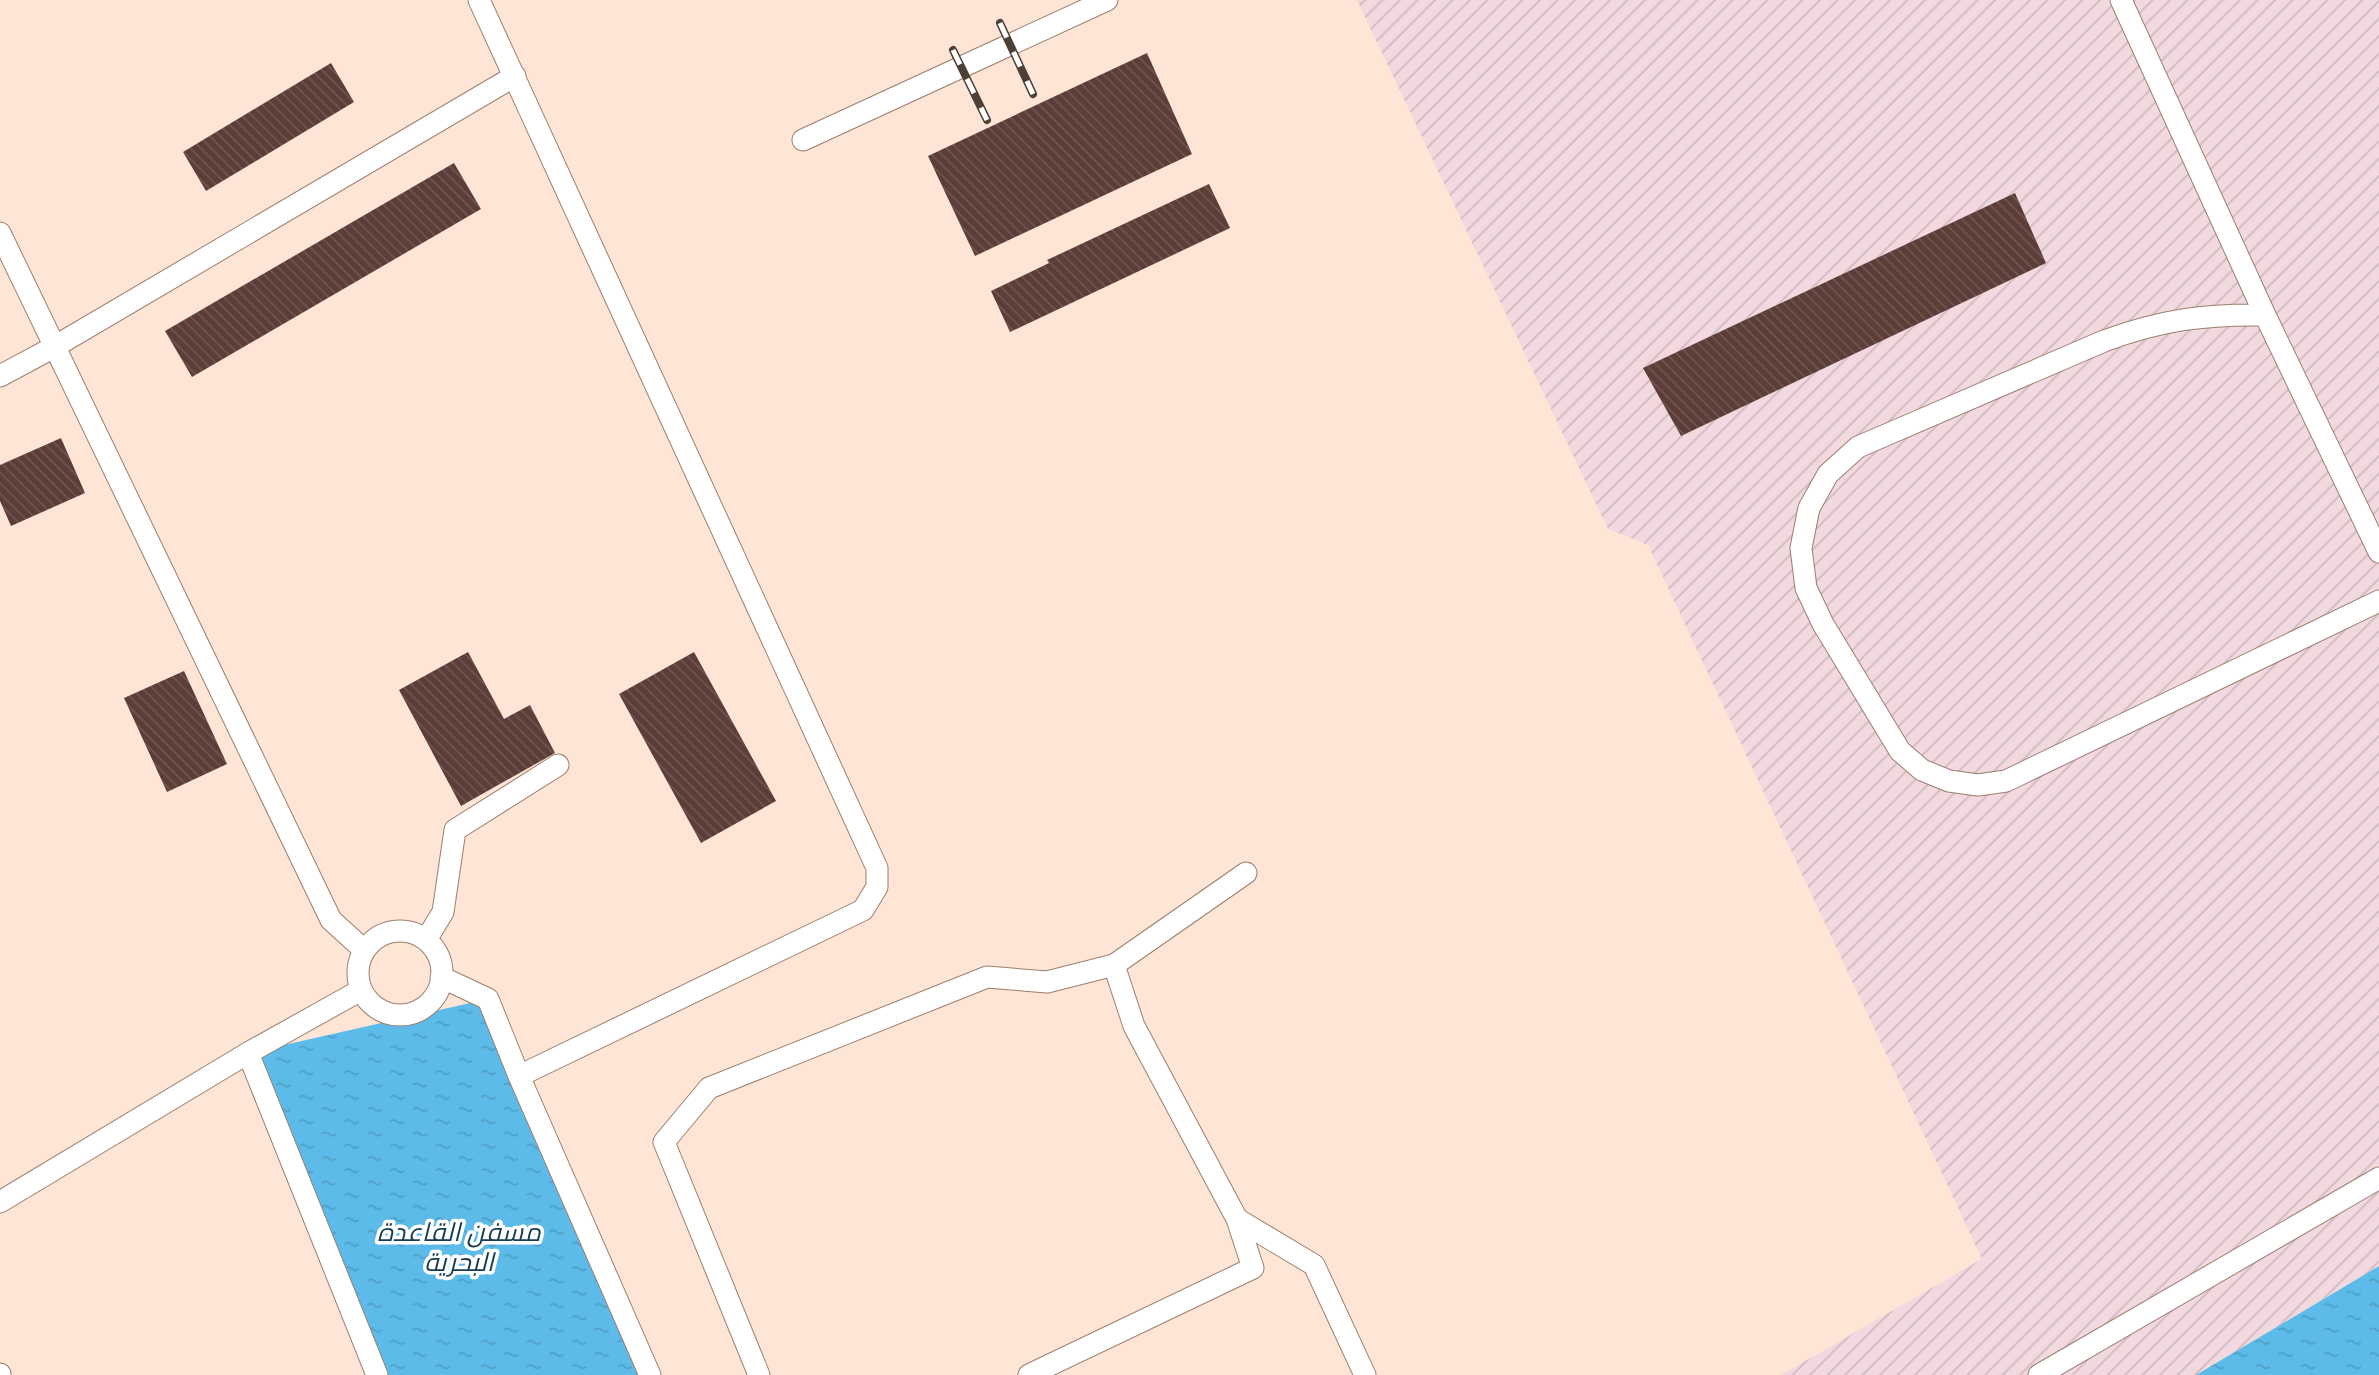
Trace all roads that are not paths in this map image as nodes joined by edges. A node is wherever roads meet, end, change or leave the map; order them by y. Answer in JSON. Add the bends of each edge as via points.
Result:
{"nodes":[{"id":1,"x":479,"y":0,"type":"edge"},
{"id":2,"x":1107,"y":0,"type":"edge"},
{"id":3,"x":2121,"y":0,"type":"edge"},
{"id":4,"x":515,"y":76,"type":"junction"},
{"id":5,"x":803,"y":140,"type":"dead end"},
{"id":6,"x":0,"y":233,"type":"edge"},
{"id":7,"x":2265,"y":316,"type":"junction"},
{"id":8,"x":54,"y":346,"type":"junction"},
{"id":9,"x":0,"y":376,"type":"edge"},
{"id":10,"x":2379,"y":552,"type":"edge"},
{"id":11,"x":2379,"y":601,"type":"edge"},
{"id":12,"x":558,"y":765,"type":"dead end"},
{"id":13,"x":1246,"y":873,"type":"dead end"},
{"id":14,"x":426,"y":940,"type":"junction"},
{"id":15,"x":364,"y":950,"type":"junction"},
{"id":16,"x":1114,"y":965,"type":"junction"},
{"id":17,"x":441,"y":977,"type":"junction"},
{"id":18,"x":362,"y":990,"type":"junction"},
{"id":19,"x":248,"y":1053,"type":"junction"},
{"id":20,"x":519,"y":1076,"type":"junction"},
{"id":21,"x":2379,"y":1178,"type":"edge"},
{"id":22,"x":0,"y":1202,"type":"edge"},
{"id":23,"x":1237,"y":1219,"type":"junction"},
{"id":24,"x":377,"y":1375,"type":"edge"},
{"id":25,"x":650,"y":1375,"type":"edge"},
{"id":26,"x":759,"y":1375,"type":"edge"},
{"id":27,"x":1029,"y":1375,"type":"edge"},
{"id":28,"x":1365,"y":1375,"type":"edge"},
{"id":29,"x":2039,"y":1375,"type":"edge"}],
"edges":[{"from":1,"to":4,"type":"lane"},
{"from":2,"to":5,"type":"lane"},
{"from":3,"to":7,"type":"lane"},
{"from":4,"to":8,"type":"lane"},
{"from":4,"to":20,"type":"lane","via":[[877,868],[877,887],[863,910]]},
{"from":6,"to":8,"type":"lane"},
{"from":7,"to":10,"type":"lane"},
{"from":7,"to":11,"type":"lane","via":[[2183,318],[2143,327],[1858,447],[1828,474],[1809,508],[1801,548],[1806,587],[1823,624],[1900,751],[1922,770],[1949,781],[1978,785],[2006,781]]},
{"from":8,"to":9,"type":"lane"},
{"from":8,"to":15,"type":"lane","via":[[331,920]]},
{"from":12,"to":14,"type":"lane","via":[[455,830],[443,912]]},
{"from":13,"to":16,"type":"lane"},
{"from":14,"to":15,"type":"lane","via":[[400,930],[373,940]]},
{"from":14,"to":17,"type":"lane","via":[[435,950]]},
{"from":15,"to":18,"type":"lane","via":[[358,977]]},
{"from":16,"to":23,"type":"lane","via":[[1134,1026]]},
{"from":16,"to":26,"type":"lane","via":[[1047,982],[987,976],[709,1088],[664,1142]]},
{"from":17,"to":18,"type":"lane","via":[[430,1002],[406,1014],[380,1010]]},
{"from":17,"to":20,"type":"lane","via":[[488,999]]},
{"from":18,"to":19,"type":"lane"},
{"from":19,"to":22,"type":"lane"},
{"from":19,"to":24,"type":"lane"},
{"from":20,"to":25,"type":"lane"},
{"from":21,"to":29,"type":"lane"},
{"from":23,"to":27,"type":"lane","via":[[1253,1268]]},
{"from":23,"to":28,"type":"lane","via":[[1314,1265]]}]}
